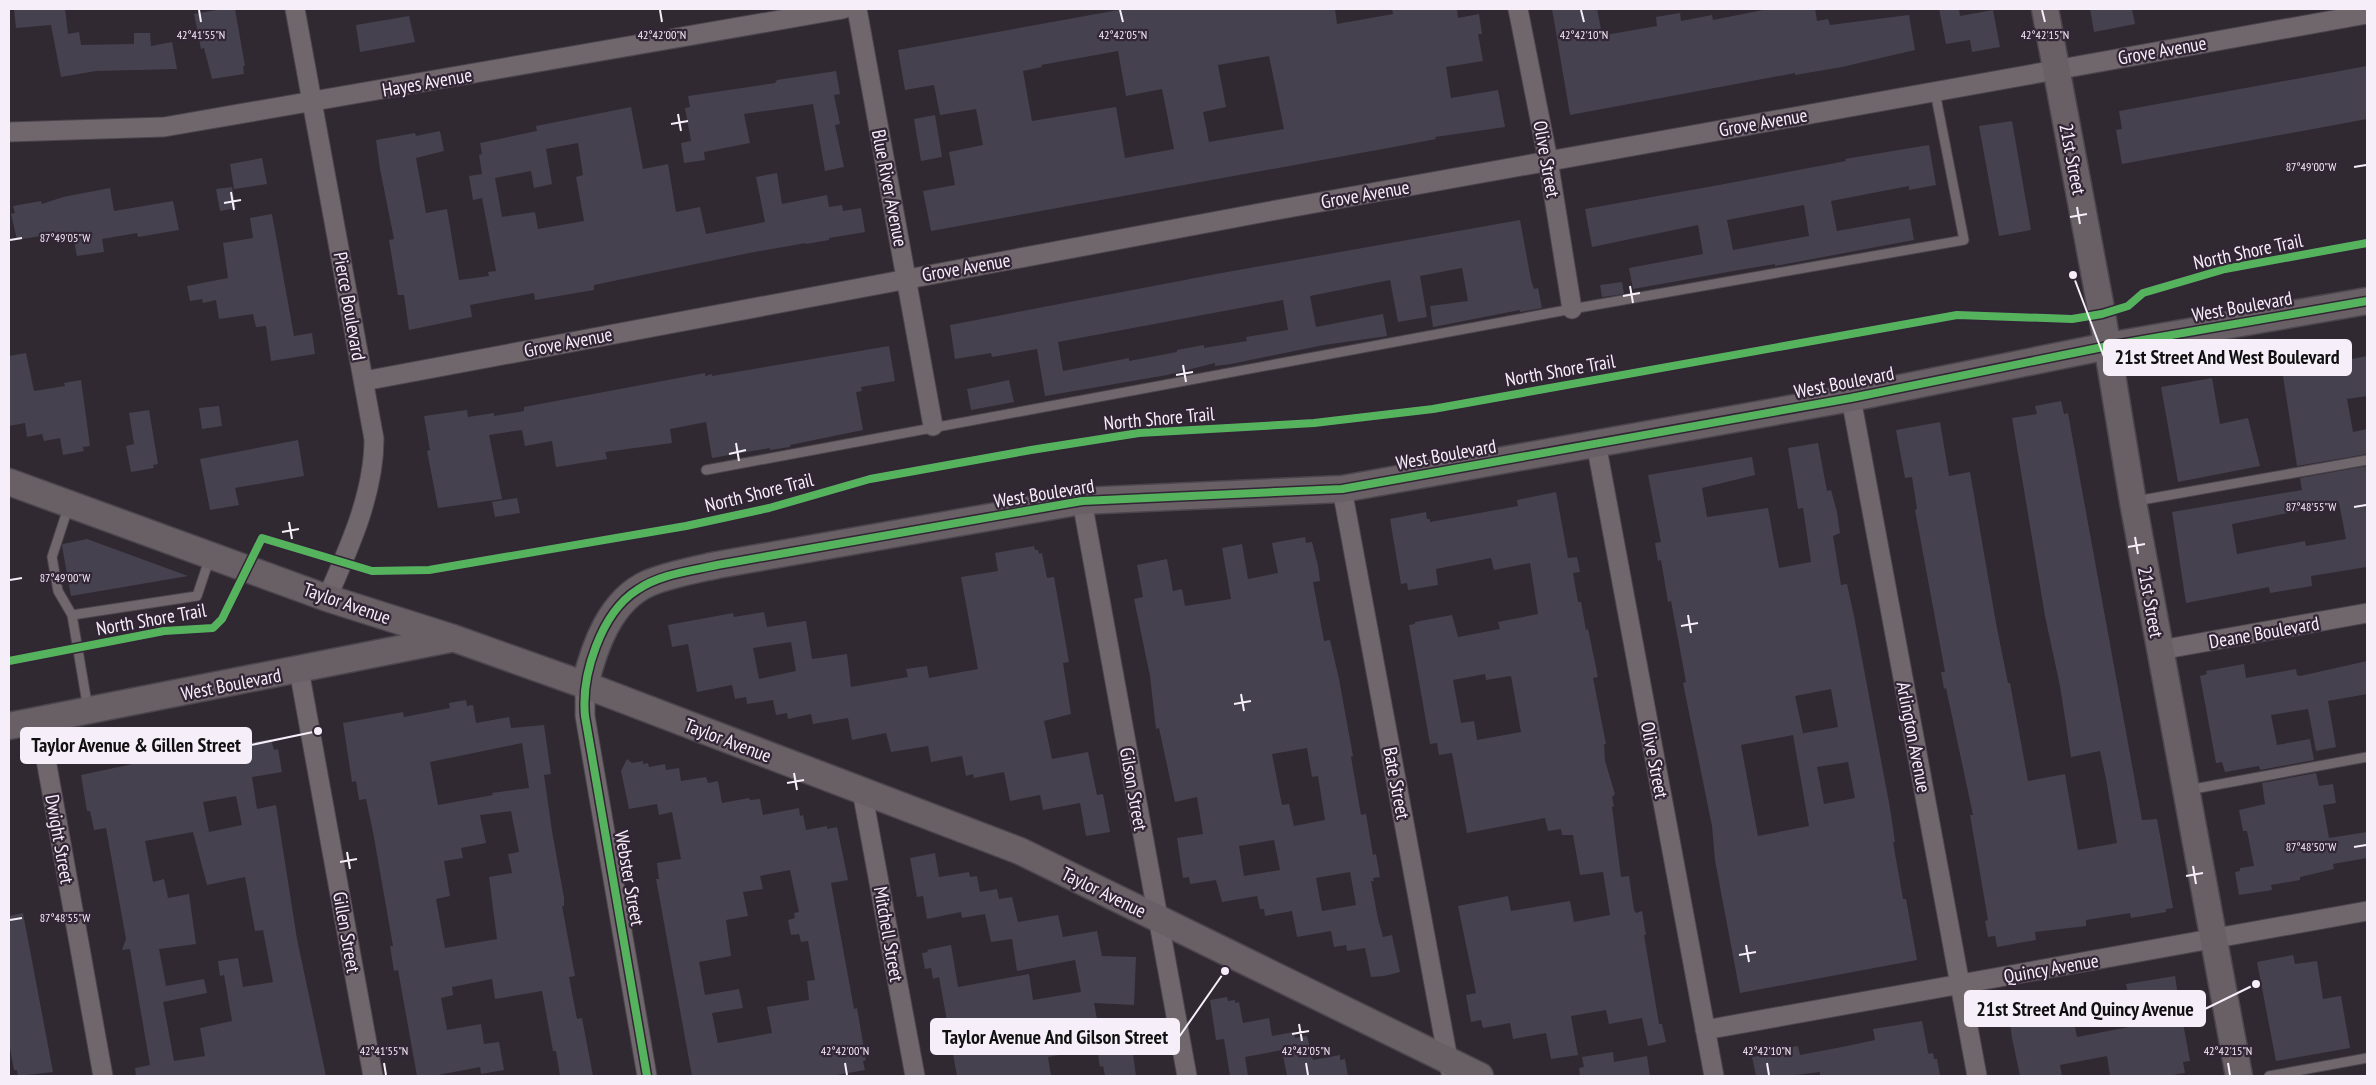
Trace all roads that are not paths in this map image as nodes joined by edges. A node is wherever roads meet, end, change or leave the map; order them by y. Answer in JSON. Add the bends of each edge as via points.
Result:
{"nodes":[{"id":1,"x":295,"y":9,"type":"edge"},
{"id":2,"x":844,"y":9,"type":"edge"},
{"id":3,"x":857,"y":9,"type":"edge"},
{"id":4,"x":1518,"y":9,"type":"edge"},
{"id":5,"x":2044,"y":9,"type":"edge"},
{"id":6,"x":2367,"y":14,"type":"edge"},
{"id":7,"x":2056,"y":68,"type":"junction"},
{"id":8,"x":1935,"y":92,"type":"junction"},
{"id":9,"x":312,"y":102,"type":"junction"},
{"id":10,"x":9,"y":132,"type":"edge"},
{"id":11,"x":1548,"y":160,"type":"junction"},
{"id":12,"x":907,"y":277,"type":"junction"},
{"id":13,"x":2367,"y":301,"type":"edge"},
{"id":14,"x":1572,"y":309,"type":"junction"},
{"id":15,"x":2108,"y":346,"type":"junction"},
{"id":16,"x":364,"y":381,"type":"junction"},
{"id":17,"x":1851,"y":398,"type":"junction"},
{"id":18,"x":933,"y":426,"type":"junction"},
{"id":19,"x":1596,"y":444,"type":"junction"},
{"id":20,"x":2367,"y":460,"type":"edge"},
{"id":21,"x":706,"y":470,"type":"dead end"},
{"id":22,"x":10,"y":487,"type":"edge"},
{"id":23,"x":1342,"y":489,"type":"junction"},
{"id":24,"x":1082,"y":502,"type":"junction"},
{"id":25,"x":2133,"y":502,"type":"junction"},
{"id":26,"x":69,"y":504,"type":"junction"},
{"id":27,"x":212,"y":554,"type":"junction"},
{"id":28,"x":328,"y":598,"type":"junction"},
{"id":29,"x":2367,"y":613,"type":"edge"},
{"id":30,"x":72,"y":615,"type":"junction"},
{"id":31,"x":453,"y":638,"type":"junction"},
{"id":32,"x":2160,"y":650,"type":"junction"},
{"id":33,"x":299,"y":670,"type":"junction"},
{"id":34,"x":585,"y":685,"type":"junction"},
{"id":35,"x":89,"y":712,"type":"junction"},
{"id":36,"x":39,"y":721,"type":"junction"},
{"id":37,"x":9,"y":726,"type":"edge"},
{"id":38,"x":2367,"y":757,"type":"edge"},
{"id":39,"x":2186,"y":790,"type":"junction"},
{"id":40,"x":862,"y":792,"type":"junction"},
{"id":41,"x":2367,"y":911,"type":"edge"},
{"id":42,"x":1157,"y":917,"type":"junction"},
{"id":43,"x":2214,"y":939,"type":"junction"},
{"id":44,"x":1960,"y":984,"type":"junction"},
{"id":45,"x":1705,"y":1030,"type":"junction"},
{"id":46,"x":2367,"y":1058,"type":"edge"},
{"id":47,"x":1450,"y":1068,"type":"edge"},
{"id":48,"x":103,"y":1076,"type":"edge"},
{"id":49,"x":373,"y":1076,"type":"edge"},
{"id":50,"x":647,"y":1076,"type":"edge"},
{"id":51,"x":915,"y":1076,"type":"edge"},
{"id":52,"x":1186,"y":1076,"type":"edge"},
{"id":53,"x":1480,"y":1076,"type":"edge"},
{"id":54,"x":1714,"y":1076,"type":"edge"},
{"id":55,"x":1977,"y":1076,"type":"edge"},
{"id":56,"x":2239,"y":1076,"type":"edge"},
{"id":57,"x":2269,"y":1076,"type":"edge"}],
"edges":[{"from":1,"to":9,"type":"street","name":"Pierce Boulevard"},
{"from":2,"to":9,"type":"street","name":"Hayes Avenue"},
{"from":3,"to":12,"type":"street","name":"Blue River Avenue"},
{"from":4,"to":11,"type":"street","name":"Olive Street"},
{"from":5,"to":7,"type":"street","name":"21st Street"},
{"from":6,"to":7,"type":"street","name":"Grove Avenue"},
{"from":7,"to":8,"type":"street","name":"Grove Avenue"},
{"from":7,"to":15,"type":"street","name":"21st Street"},
{"from":8,"to":11,"type":"street","name":"Grove Avenue"},
{"from":8,"to":14,"type":"lane","via":[[1964,240]]},
{"from":9,"to":10,"type":"street","name":"Hayes Avenue","via":[[164,127]]},
{"from":9,"to":16,"type":"street","name":"Pierce Boulevard"},
{"from":11,"to":12,"type":"street","name":"Grove Avenue"},
{"from":11,"to":14,"type":"street","name":"Olive Street"},
{"from":12,"to":16,"type":"street","name":"Grove Avenue"},
{"from":12,"to":18,"type":"street","name":"Blue River Avenue"},
{"from":13,"to":15,"type":"street","name":"West Boulevard"},
{"from":14,"to":18,"type":"lane"},
{"from":15,"to":17,"type":"street","name":"West Boulevard"},
{"from":15,"to":25,"type":"street","name":"21st Street"},
{"from":16,"to":28,"type":"street","name":"Pierce Boulevard","via":[[374,439],[374,460],[364,502]]},
{"from":17,"to":19,"type":"street","name":"West Boulevard"},
{"from":17,"to":44,"type":"street","name":"Arlington Avenue"},
{"from":18,"to":21,"type":"lane"},
{"from":19,"to":23,"type":"street","name":"West Boulevard"},
{"from":19,"to":45,"type":"street","name":"Olive Street"},
{"from":20,"to":25,"type":"lane"},
{"from":22,"to":26,"type":"street","name":"Taylor Avenue"},
{"from":23,"to":24,"type":"street","name":"West Boulevard"},
{"from":23,"to":47,"type":"street","name":"Bate Street"},
{"from":24,"to":34,"type":"street","name":"West Boulevard","via":[[717,565],[662,578],[638,589],[615,612],[598,642]]},
{"from":24,"to":42,"type":"street","name":"Gilson Street"},
{"from":25,"to":32,"type":"street","name":"21st Street"},
{"from":26,"to":27,"type":"street","name":"Taylor Avenue"},
{"from":26,"to":30,"type":"lane","via":[[52,556],[58,591]]},
{"from":27,"to":28,"type":"street","name":"Taylor Avenue"},
{"from":27,"to":30,"type":"lane","via":[[197,596]]},
{"from":28,"to":31,"type":"street","name":"Taylor Avenue"},
{"from":29,"to":32,"type":"street","name":"Deane Boulevard"},
{"from":30,"to":35,"type":"lane"},
{"from":31,"to":33,"type":"street","name":"West Boulevard"},
{"from":31,"to":34,"type":"street","name":"Taylor Avenue"},
{"from":32,"to":39,"type":"street","name":"21st Street"},
{"from":33,"to":35,"type":"street","name":"West Boulevard"},
{"from":33,"to":49,"type":"street","name":"Gillen Street"},
{"from":34,"to":40,"type":"street","name":"Taylor Avenue"},
{"from":34,"to":50,"type":"street","name":"Webster Street","via":[[585,716]]},
{"from":35,"to":36,"type":"street","name":"West Boulevard"},
{"from":36,"to":37,"type":"street","name":"West Boulevard"},
{"from":36,"to":48,"type":"street","name":"Dwight Street"},
{"from":38,"to":39,"type":"lane"},
{"from":39,"to":43,"type":"street","name":"21st Street"},
{"from":40,"to":42,"type":"street","name":"Taylor Avenue","via":[[1020,852]]},
{"from":40,"to":51,"type":"street","name":"Mitchell Street"},
{"from":41,"to":43,"type":"street","name":"Quincy Avenue"},
{"from":42,"to":47,"type":"street","name":"Taylor Avenue"},
{"from":42,"to":52,"type":"street","name":"Gilson Street"},
{"from":43,"to":44,"type":"street","name":"Quincy Avenue"},
{"from":43,"to":56,"type":"street","name":"21st Street"},
{"from":44,"to":45,"type":"street","name":"Quincy Avenue"},
{"from":44,"to":55,"type":"street","name":"Arlington Avenue"},
{"from":45,"to":54,"type":"street","name":"Olive Street"},
{"from":46,"to":57,"type":"lane"},
{"from":47,"to":53,"type":"street","name":"Taylor Avenue"}]}
